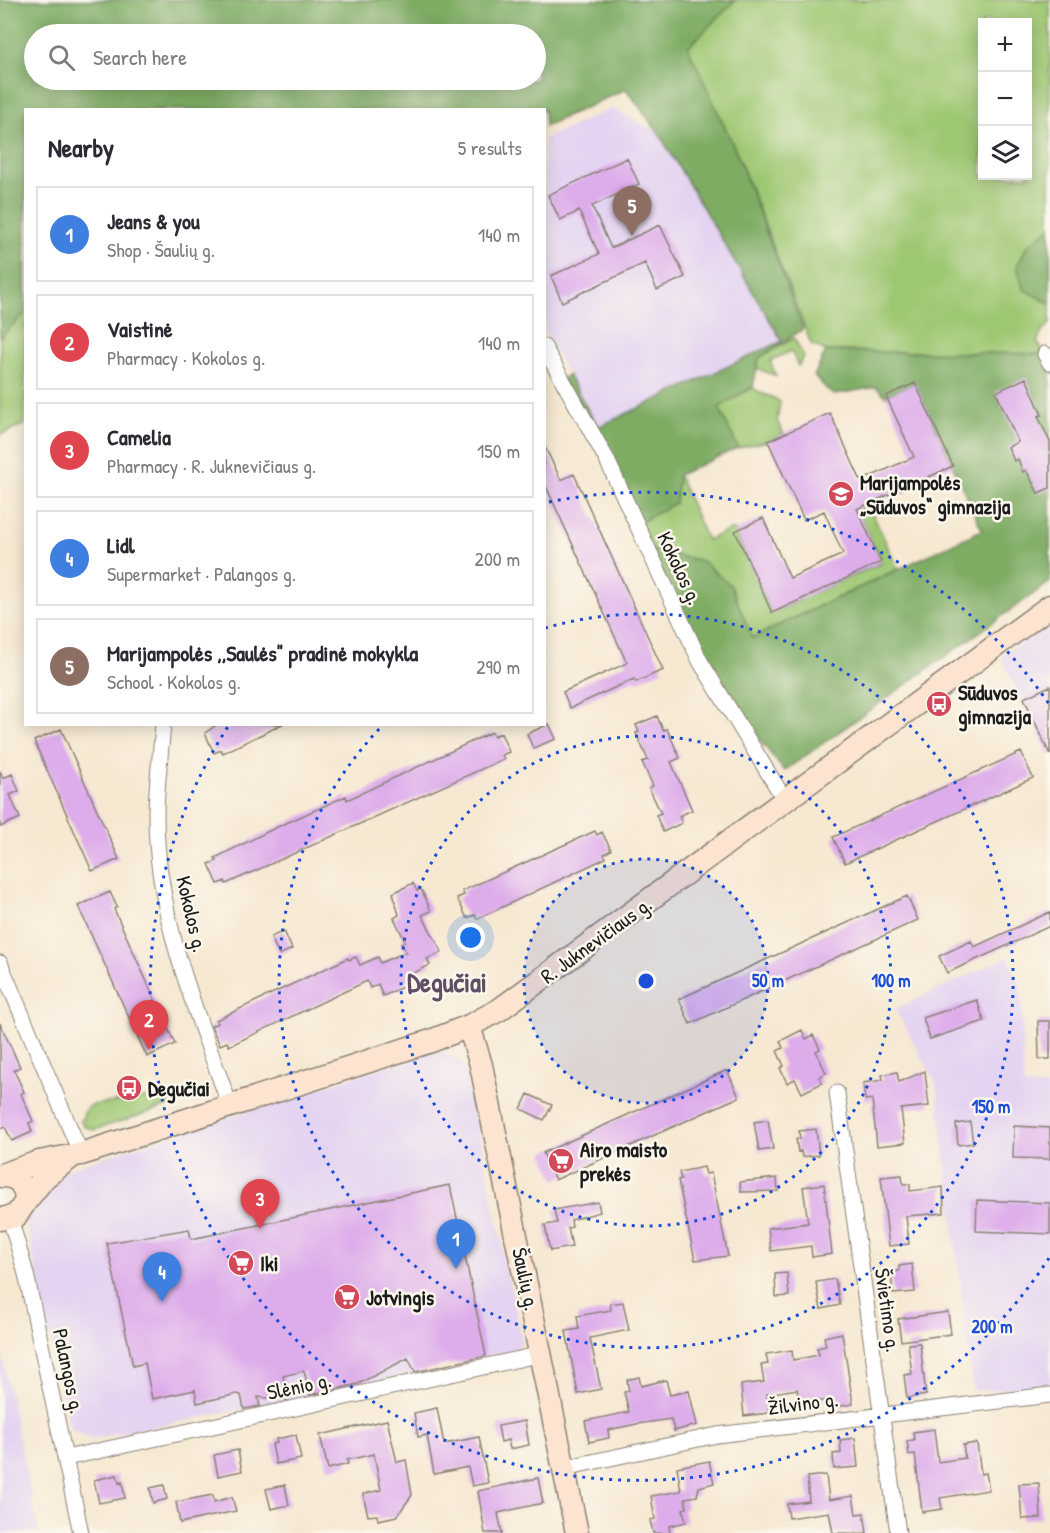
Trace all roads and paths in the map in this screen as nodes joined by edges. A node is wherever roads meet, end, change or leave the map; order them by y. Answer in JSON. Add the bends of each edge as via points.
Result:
{"nodes":[{"id":1,"x":546,"y":351,"type":"edge"},
{"id":2,"x":1050,"y":606,"type":"edge"},
{"id":3,"x":163,"y":726,"type":"edge"},
{"id":4,"x":786,"y":802,"type":"junction"},
{"id":5,"x":0,"y":963,"type":"edge"},
{"id":6,"x":469,"y":1026,"type":"junction"},
{"id":7,"x":837,"y":1093,"type":"dead end"},
{"id":8,"x":230,"y":1106,"type":"junction"},
{"id":9,"x":76,"y":1155,"type":"junction"},
{"id":10,"x":1,"y":1176,"type":"edge"},
{"id":11,"x":26,"y":1201,"type":"junction"},
{"id":12,"x":5,"y":1219,"type":"edge"},
{"id":13,"x":542,"y":1354,"type":"junction"},
{"id":14,"x":1050,"y":1395,"type":"edge"},
{"id":15,"x":881,"y":1414,"type":"junction"},
{"id":16,"x":66,"y":1458,"type":"junction"},
{"id":17,"x":564,"y":1468,"type":"junction"},
{"id":18,"x":81,"y":1533,"type":"edge"},
{"id":19,"x":577,"y":1533,"type":"edge"},
{"id":20,"x":898,"y":1533,"type":"edge"}],
"edges":[{"from":1,"to":4,"type":"street","name":"Kokolos g.","via":[[606,458],[700,661]]},
{"from":2,"to":4,"type":"street","name":"R. Juknevičiaus g."},
{"from":3,"to":8,"type":"street","name":"Kokolos g.","via":[[156,816],[162,884],[194,1009]]},
{"from":4,"to":6,"type":"street","name":"R. Juknevičiaus g.","via":[[533,986]]},
{"from":5,"to":9,"type":"street"},
{"from":6,"to":8,"type":"street","name":"R. Juknevičiaus g."},
{"from":6,"to":13,"type":"street","name":"Šaulių g.","via":[[481,1065]]},
{"from":7,"to":15,"type":"street","name":"Švietimo g."},
{"from":8,"to":9,"type":"street","name":"R. Juknevičiaus g."},
{"from":9,"to":10,"type":"street","name":"R. Juknevičiaus g.","via":[[39,1162]]},
{"from":9,"to":11,"type":"street","name":"R. Juknevičiaus g.","via":[[45,1177]]},
{"from":10,"to":11,"type":"street","via":[[17,1179],[26,1192]]},
{"from":11,"to":12,"type":"street","name":"R. Juknevičiaus g.","via":[[21,1212]]},
{"from":12,"to":16,"type":"street","name":"Palangos g.","via":[[26,1274]]},
{"from":13,"to":16,"type":"street","name":"Slėnio g."},
{"from":13,"to":17,"type":"street","name":"Šaulių g."},
{"from":14,"to":15,"type":"street","name":"Žilvino g."},
{"from":15,"to":17,"type":"street","name":"Žilvino g.","via":[[717,1435]]},
{"from":15,"to":20,"type":"street","name":"Švietimo g."},
{"from":16,"to":18,"type":"street","name":"Palangos g."},
{"from":17,"to":19,"type":"street","name":"Šaulių g."}]}
